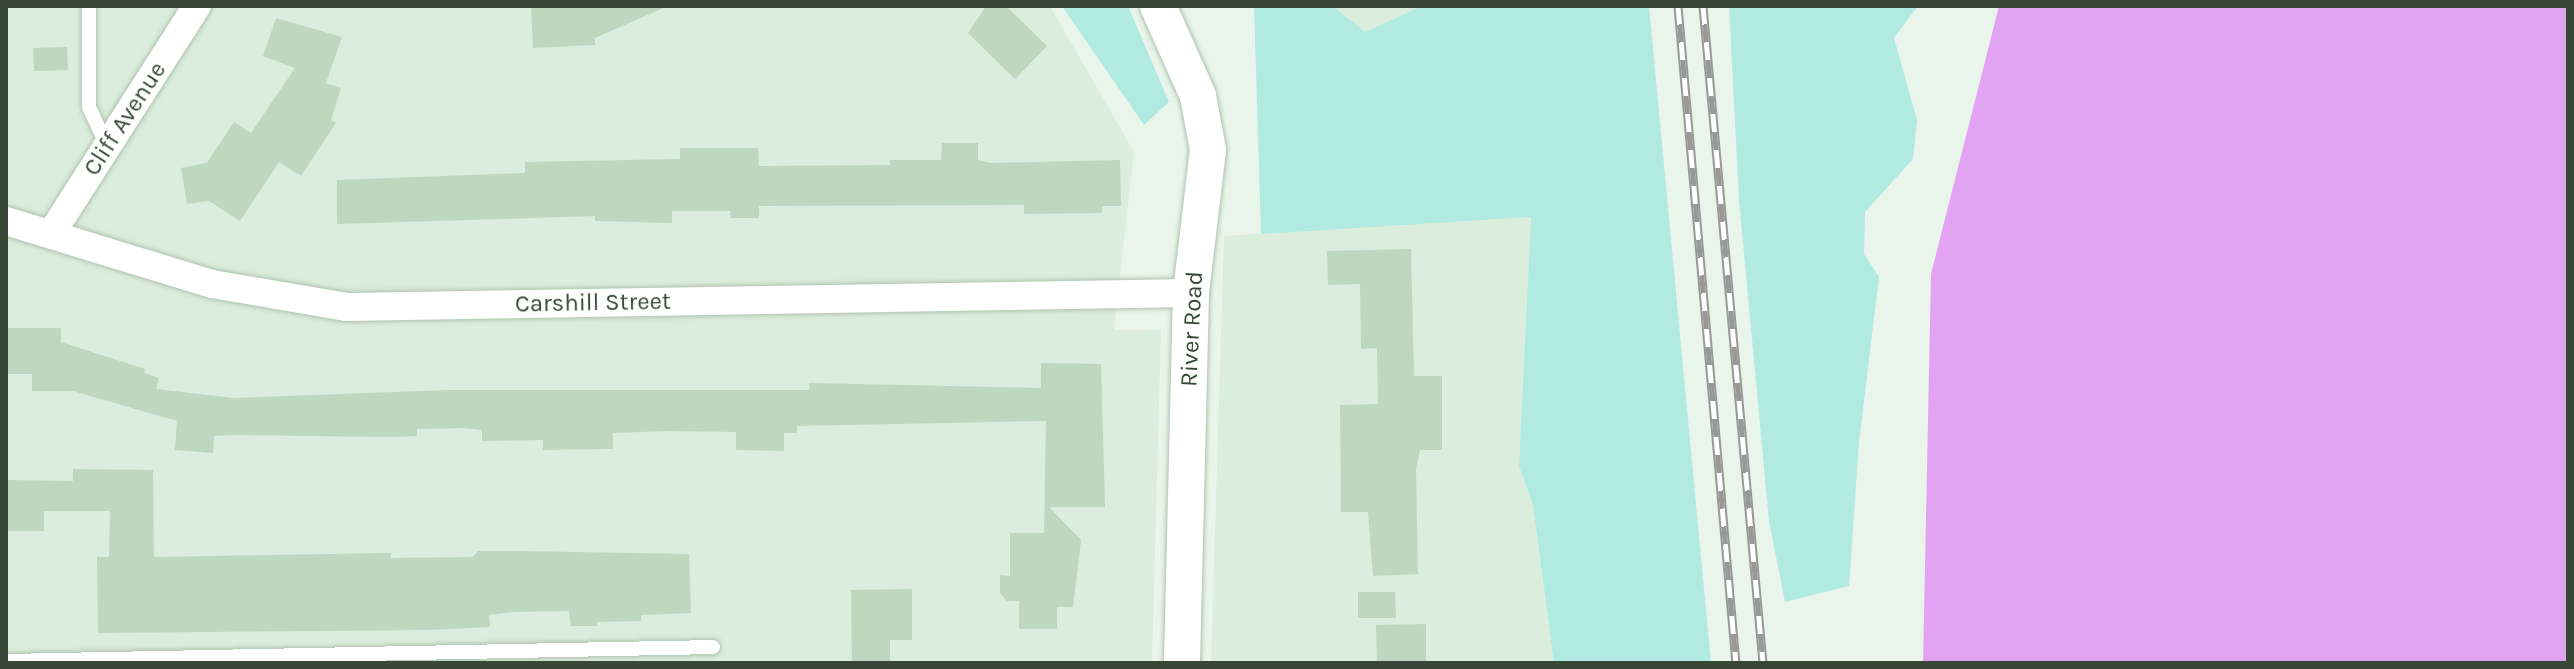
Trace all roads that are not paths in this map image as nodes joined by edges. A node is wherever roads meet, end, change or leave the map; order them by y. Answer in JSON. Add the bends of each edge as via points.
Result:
{"nodes":[{"id":1,"x":89,"y":6,"type":"edge"},
{"id":2,"x":197,"y":6,"type":"edge"},
{"id":3,"x":1158,"y":6,"type":"edge"},
{"id":4,"x":108,"y":146,"type":"junction"},
{"id":5,"x":6,"y":221,"type":"edge"},
{"id":6,"x":53,"y":231,"type":"junction"},
{"id":7,"x":1191,"y":293,"type":"junction"},
{"id":8,"x":713,"y":647,"type":"dead end"},
{"id":9,"x":6,"y":661,"type":"edge"},
{"id":10,"x":1182,"y":663,"type":"edge"}],
"edges":[{"from":1,"to":4,"type":"lane","via":[[89,107]]},
{"from":2,"to":4,"type":"street","name":"Cliff Avenue"},
{"from":3,"to":7,"type":"street","name":"River Road","via":[[1198,96],[1207,138],[1208,174]]},
{"from":4,"to":6,"type":"street","name":"Cliff Avenue"},
{"from":5,"to":6,"type":"street","name":"Carshill Street"},
{"from":6,"to":7,"type":"street","name":"Carshill Street","via":[[212,284],[346,307]]},
{"from":7,"to":10,"type":"street","name":"River Road"},
{"from":8,"to":9,"type":"lane"}]}
